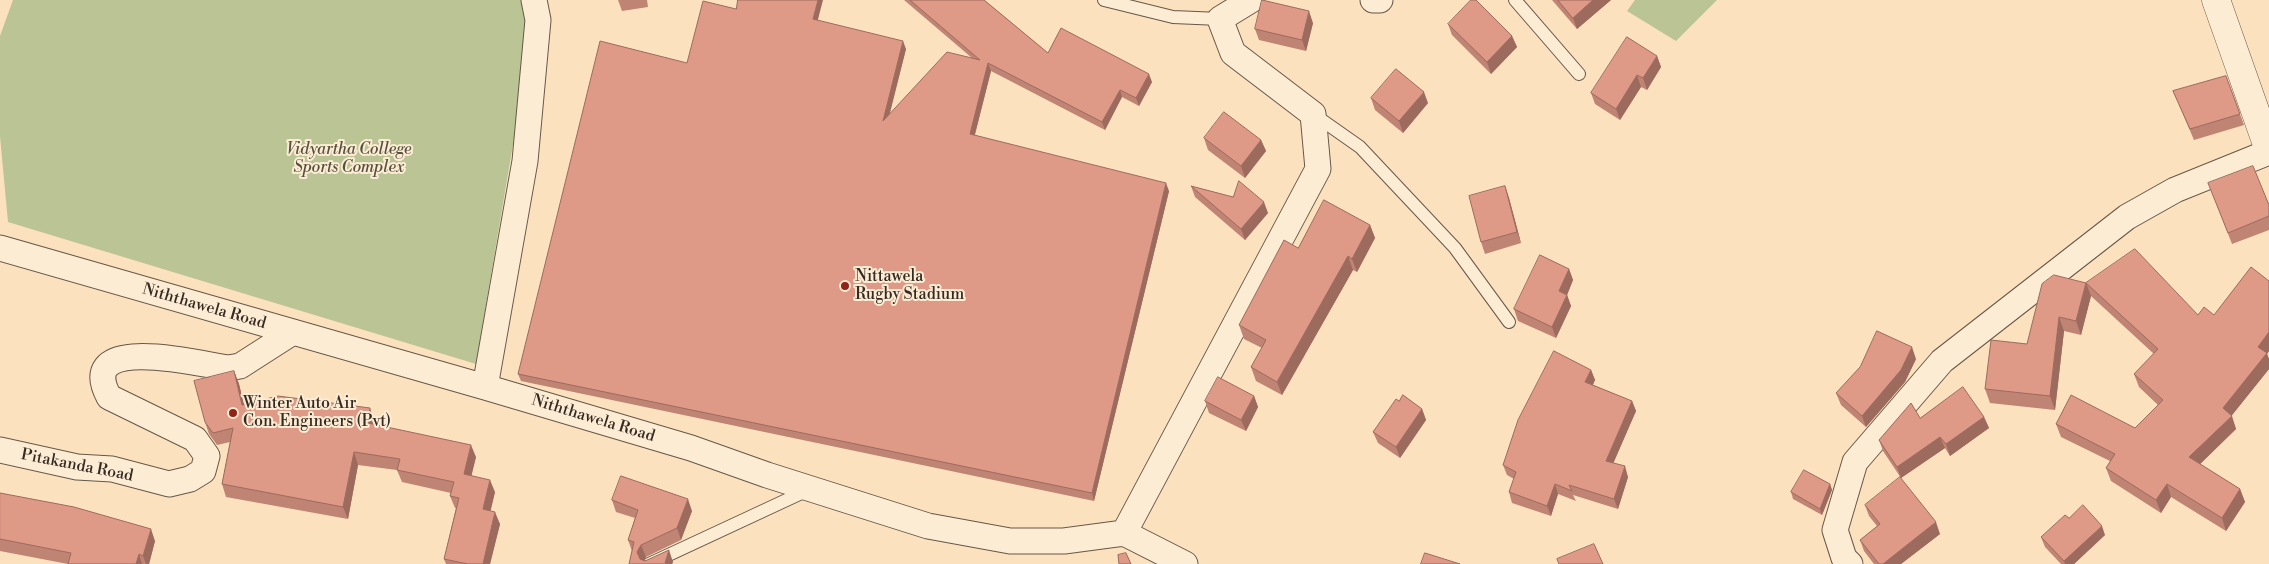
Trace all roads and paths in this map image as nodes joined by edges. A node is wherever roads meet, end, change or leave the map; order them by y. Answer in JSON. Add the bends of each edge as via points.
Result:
{"nodes":[{"id":1,"x":534,"y":0,"type":"edge"},
{"id":2,"x":1104,"y":0,"type":"edge"},
{"id":3,"x":1251,"y":0,"type":"edge"},
{"id":4,"x":1373,"y":0,"type":"edge"},
{"id":5,"x":1380,"y":0,"type":"edge"},
{"id":6,"x":1515,"y":0,"type":"edge"},
{"id":7,"x":2216,"y":0,"type":"edge"},
{"id":8,"x":1220,"y":19,"type":"junction"},
{"id":9,"x":1578,"y":74,"type":"dead end"},
{"id":10,"x":1313,"y":114,"type":"junction"},
{"id":11,"x":2269,"y":151,"type":"edge"},
{"id":12,"x":0,"y":248,"type":"edge"},
{"id":13,"x":1508,"y":322,"type":"dead end"},
{"id":14,"x":293,"y":332,"type":"junction"},
{"id":15,"x":485,"y":387,"type":"junction"},
{"id":16,"x":0,"y":450,"type":"edge"},
{"id":17,"x":810,"y":489,"type":"junction"},
{"id":18,"x":1124,"y":533,"type":"junction"},
{"id":19,"x":650,"y":564,"type":"edge"},
{"id":20,"x":1185,"y":564,"type":"edge"},
{"id":21,"x":1850,"y":564,"type":"edge"}],
"edges":[{"from":1,"to":15,"type":"street","via":[[538,20],[525,161]]},
{"from":2,"to":8,"type":"lane","via":[[1173,17]]},
{"from":3,"to":8,"type":"street"},
{"from":4,"to":5,"type":"street"},
{"from":6,"to":9,"type":"lane"},
{"from":7,"to":11,"type":"street"},
{"from":8,"to":10,"type":"street","via":[[1233,53]]},
{"from":10,"to":13,"type":"lane","via":[[1360,146],[1455,248]]},
{"from":10,"to":18,"type":"street","via":[[1318,170]]},
{"from":11,"to":21,"type":"street","via":[[2175,190],[2127,217],[1942,361],[1855,462],[1835,530],[1844,558]]},
{"from":12,"to":14,"type":"street","name":"Niththawela Road"},
{"from":14,"to":15,"type":"street","name":"Niththawela Road"},
{"from":14,"to":16,"type":"street","name":"Pitakanda Road","via":[[240,366],[228,368],[130,356],[106,365],[102,384],[108,396],[195,439],[207,456],[204,471],[190,479],[169,484],[112,469],[77,467]]},
{"from":15,"to":17,"type":"street","name":"Niththawela Road","via":[[691,448]]},
{"from":17,"to":18,"type":"street","name":"Niththawela Road","via":[[928,526],[1010,540],[1064,541]]},
{"from":17,"to":19,"type":"lane"},
{"from":18,"to":20,"type":"street"}]}
